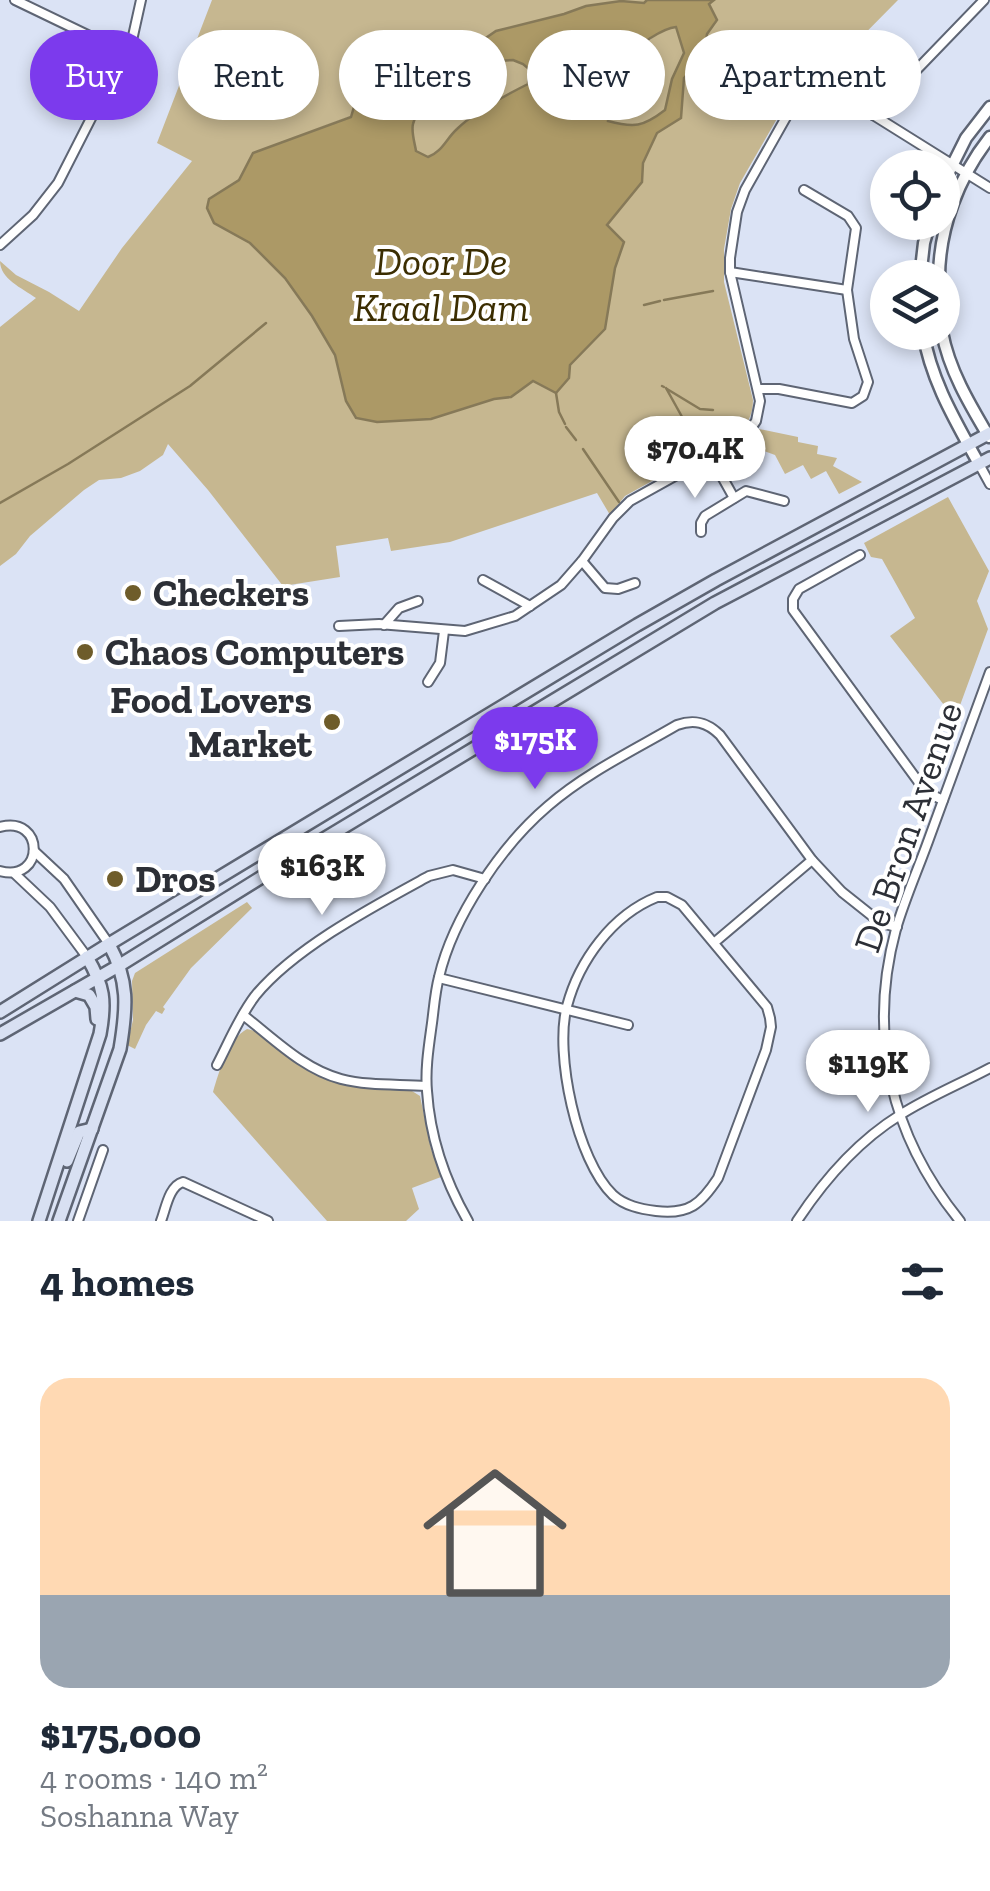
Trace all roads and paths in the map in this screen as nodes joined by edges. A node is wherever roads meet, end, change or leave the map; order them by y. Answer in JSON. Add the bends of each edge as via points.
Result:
{"nodes":[{"id":1,"x":15,"y":0,"type":"edge"},
{"id":2,"x":141,"y":0,"type":"edge"},
{"id":3,"x":984,"y":0,"type":"edge"},
{"id":4,"x":76,"y":30,"type":"edge"},
{"id":5,"x":135,"y":30,"type":"edge"},
{"id":6,"x":921,"y":65,"type":"edge"},
{"id":7,"x":990,"y":107,"type":"edge"},
{"id":8,"x":90,"y":120,"type":"edge"},
{"id":9,"x":785,"y":120,"type":"edge"},
{"id":10,"x":880,"y":120,"type":"edge"},
{"id":11,"x":990,"y":137,"type":"edge"},
{"id":12,"x":929,"y":150,"type":"edge"},
{"id":13,"x":960,"y":150,"type":"edge"},
{"id":14,"x":960,"y":169,"type":"edge"},
{"id":15,"x":967,"y":174,"type":"junction"},
{"id":16,"x":990,"y":188,"type":"edge"},
{"id":17,"x":804,"y":190,"type":"dead end"},
{"id":18,"x":0,"y":245,"type":"edge"},
{"id":19,"x":940,"y":260,"type":"edge"},
{"id":20,"x":730,"y":272,"type":"junction"},
{"id":21,"x":847,"y":290,"type":"junction"},
{"id":22,"x":928,"y":350,"type":"edge"},
{"id":23,"x":948,"y":350,"type":"edge"},
{"id":24,"x":758,"y":389,"type":"junction"},
{"id":25,"x":989,"y":435,"type":"edge"},
{"id":26,"x":969,"y":445,"type":"junction"},
{"id":27,"x":711,"y":457,"type":"junction"},
{"id":28,"x":984,"y":461,"type":"edge"},
{"id":29,"x":990,"y":484,"type":"edge"},
{"id":30,"x":734,"y":498,"type":"junction"},
{"id":31,"x":784,"y":502,"type":"dead end"},
{"id":32,"x":701,"y":532,"type":"dead end"},
{"id":33,"x":860,"y":555,"type":"dead end"},
{"id":34,"x":582,"y":561,"type":"junction"},
{"id":35,"x":483,"y":580,"type":"dead end"},
{"id":36,"x":634,"y":583,"type":"dead end"},
{"id":37,"x":418,"y":602,"type":"dead end"},
{"id":38,"x":530,"y":606,"type":"junction"},
{"id":39,"x":384,"y":624,"type":"junction"},
{"id":40,"x":339,"y":626,"type":"dead end"},
{"id":41,"x":444,"y":631,"type":"junction"},
{"id":42,"x":990,"y":672,"type":"edge"},
{"id":43,"x":428,"y":682,"type":"dead end"},
{"id":44,"x":943,"y":800,"type":"junction"},
{"id":45,"x":0,"y":828,"type":"edge"},
{"id":46,"x":34,"y":852,"type":"junction"},
{"id":47,"x":812,"y":860,"type":"junction"},
{"id":48,"x":0,"y":871,"type":"edge"},
{"id":49,"x":14,"y":873,"type":"junction"},
{"id":50,"x":485,"y":879,"type":"junction"},
{"id":51,"x":896,"y":927,"type":"junction"},
{"id":52,"x":716,"y":942,"type":"junction"},
{"id":53,"x":109,"y":944,"type":"junction"},
{"id":54,"x":87,"y":957,"type":"junction"},
{"id":55,"x":120,"y":965,"type":"junction"},
{"id":56,"x":99,"y":977,"type":"junction"},
{"id":57,"x":438,"y":978,"type":"junction"},
{"id":58,"x":76,"y":991,"type":"junction"},
{"id":59,"x":566,"y":1010,"type":"junction"},
{"id":60,"x":0,"y":1012,"type":"edge"},
{"id":61,"x":243,"y":1015,"type":"junction"},
{"id":62,"x":628,"y":1025,"type":"dead end"},
{"id":63,"x":0,"y":1034,"type":"edge"},
{"id":64,"x":97,"y":1046,"type":"junction"},
{"id":65,"x":217,"y":1065,"type":"dead end"},
{"id":66,"x":990,"y":1068,"type":"edge"},
{"id":67,"x":426,"y":1086,"type":"junction"},
{"id":68,"x":899,"y":1115,"type":"junction"},
{"id":69,"x":92,"y":1129,"type":"junction"},
{"id":70,"x":103,"y":1150,"type":"dead end"},
{"id":71,"x":56,"y":1174,"type":"junction"},
{"id":72,"x":39,"y":1221,"type":"edge"},
{"id":73,"x":59,"y":1221,"type":"edge"},
{"id":74,"x":78,"y":1221,"type":"edge"},
{"id":75,"x":162,"y":1221,"type":"edge"},
{"id":76,"x":268,"y":1221,"type":"edge"},
{"id":77,"x":468,"y":1221,"type":"edge"},
{"id":78,"x":797,"y":1221,"type":"edge"},
{"id":79,"x":960,"y":1221,"type":"edge"}],
"edges":[{"from":1,"to":4,"type":"street"},
{"from":2,"to":5,"type":"street"},
{"from":3,"to":6,"type":"street"},
{"from":7,"to":13,"type":"street"},
{"from":8,"to":18,"type":"street","via":[[54,188]]},
{"from":9,"to":20,"type":"street","via":[[744,190]]},
{"from":10,"to":12,"type":"street"},
{"from":11,"to":15,"type":"street"},
{"from":14,"to":15,"type":"street"},
{"from":15,"to":16,"type":"street"},
{"from":15,"to":19,"type":"street"},
{"from":17,"to":21,"type":"street","via":[[856,228]]},
{"from":20,"to":21,"type":"street"},
{"from":20,"to":24,"type":"street"},
{"from":21,"to":24,"type":"street","via":[[868,382],[860,399]]},
{"from":22,"to":26,"type":"street","via":[[942,396]]},
{"from":23,"to":25,"type":"street"},
{"from":24,"to":27,"type":"street","via":[[753,427]]},
{"from":25,"to":26,"type":"main road"},
{"from":26,"to":28,"type":"street"},
{"from":26,"to":53,"type":"main road","via":[[637,625]]},
{"from":27,"to":30,"type":"street"},
{"from":27,"to":34,"type":"street","via":[[630,501]]},
{"from":28,"to":29,"type":"street"},
{"from":28,"to":55,"type":"main road","via":[[664,633]]},
{"from":30,"to":31,"type":"street","via":[[749,491]]},
{"from":30,"to":32,"type":"street","via":[[703,518]]},
{"from":33,"to":44,"type":"street","via":[[799,589],[795,616],[924,788]]},
{"from":34,"to":36,"type":"street","via":[[605,588]]},
{"from":34,"to":38,"type":"street"},
{"from":35,"to":38,"type":"street"},
{"from":37,"to":39,"type":"street","via":[[399,608]]},
{"from":38,"to":41,"type":"street","via":[[502,622]]},
{"from":39,"to":40,"type":"street"},
{"from":39,"to":41,"type":"street"},
{"from":41,"to":43,"type":"street","via":[[440,664]]},
{"from":42,"to":44,"type":"street","name":"De Bron Avenue"},
{"from":44,"to":51,"type":"street","name":"De Bron Avenue"},
{"from":45,"to":46,"type":"street","via":[[25,830]]},
{"from":46,"to":49,"type":"street","via":[[28,866]]},
{"from":46,"to":53,"type":"street","via":[[64,879]]},
{"from":47,"to":50,"type":"street","via":[[716,730],[688,722],[550,804]]},
{"from":47,"to":51,"type":"street","via":[[842,892]]},
{"from":47,"to":52,"type":"street"},
{"from":48,"to":49,"type":"street"},
{"from":49,"to":54,"type":"street"},
{"from":50,"to":57,"type":"street"},
{"from":50,"to":61,"type":"street","via":[[453,870],[429,876],[295,958]]},
{"from":51,"to":68,"type":"street","name":"De Bron Avenue","via":[[883,1018]]},
{"from":52,"to":59,"type":"street","via":[[677,901],[653,899],[602,938]]},
{"from":52,"to":59,"type":"street","via":[[767,1007],[771,1027],[718,1178],[688,1208],[637,1208],[607,1188],[583,1142],[567,1087]]},
{"from":53,"to":54,"type":"main road"},
{"from":53,"to":55,"type":"main road"},
{"from":54,"to":56,"type":"main road"},
{"from":54,"to":60,"type":"main road"},
{"from":55,"to":56,"type":"main road"},
{"from":55,"to":69,"type":"main road","via":[[120,1048]]},
{"from":56,"to":58,"type":"main road"},
{"from":56,"to":64,"type":"main road"},
{"from":57,"to":59,"type":"street"},
{"from":57,"to":67,"type":"street"},
{"from":58,"to":63,"type":"main road"},
{"from":58,"to":64,"type":"main road","via":[[96,1007]]},
{"from":59,"to":62,"type":"street"},
{"from":61,"to":65,"type":"street"},
{"from":61,"to":67,"type":"street","via":[[330,1076]]},
{"from":64,"to":71,"type":"main road"},
{"from":66,"to":68,"type":"street"},
{"from":67,"to":77,"type":"street","via":[[440,1158]]},
{"from":68,"to":78,"type":"street","via":[[835,1172]]},
{"from":68,"to":79,"type":"street","name":"De Bron Avenue","via":[[924,1171]]},
{"from":69,"to":71,"type":"main road","via":[[80,1132]]},
{"from":69,"to":73,"type":"main road"},
{"from":70,"to":74,"type":"street"},
{"from":71,"to":72,"type":"main road"},
{"from":75,"to":76,"type":"street","via":[[173,1188],[183,1182]]}]}
